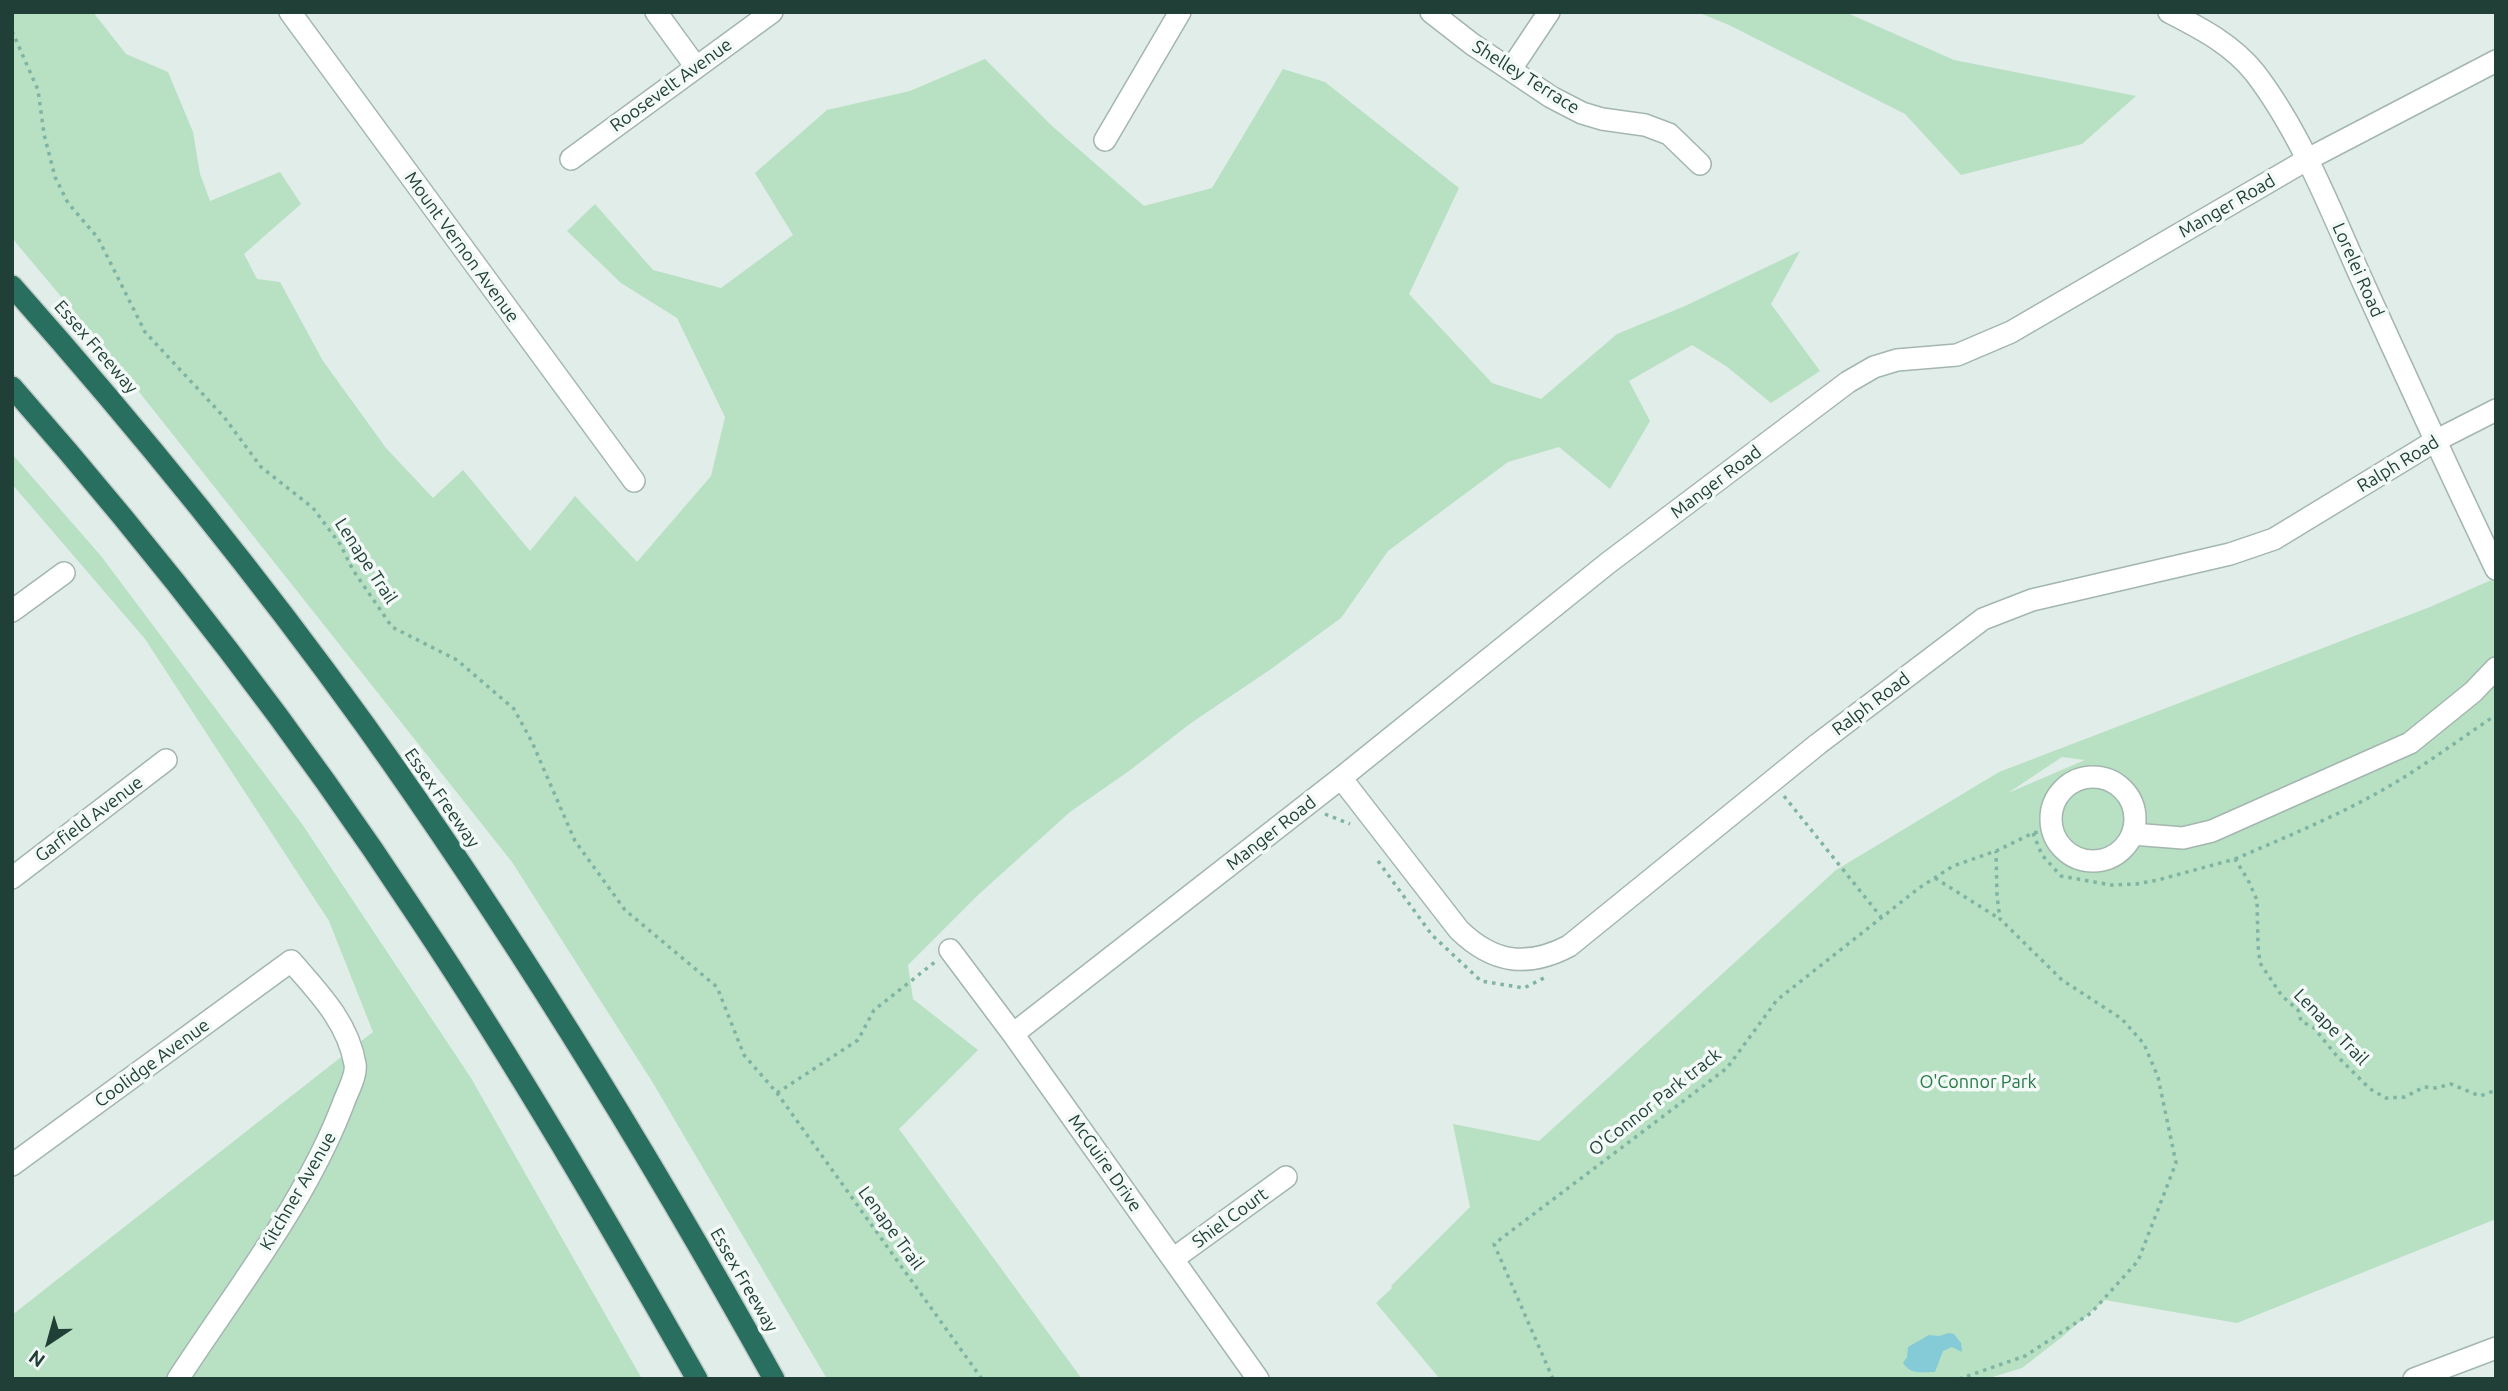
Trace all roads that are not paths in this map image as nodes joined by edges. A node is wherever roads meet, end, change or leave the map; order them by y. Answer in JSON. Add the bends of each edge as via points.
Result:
{"nodes":[{"id":1,"x":290,"y":12,"type":"edge"},
{"id":2,"x":656,"y":12,"type":"edge"},
{"id":3,"x":772,"y":12,"type":"edge"},
{"id":4,"x":1180,"y":12,"type":"edge"},
{"id":5,"x":1431,"y":12,"type":"edge"},
{"id":6,"x":1549,"y":12,"type":"edge"},
{"id":7,"x":2169,"y":12,"type":"edge"},
{"id":8,"x":2496,"y":61,"type":"edge"},
{"id":9,"x":696,"y":67,"type":"junction"},
{"id":10,"x":1511,"y":69,"type":"junction"},
{"id":11,"x":1105,"y":140,"type":"dead end"},
{"id":12,"x":571,"y":159,"type":"dead end"},
{"id":13,"x":2308,"y":159,"type":"junction"},
{"id":14,"x":1700,"y":164,"type":"dead end"},
{"id":15,"x":12,"y":286,"type":"edge"},
{"id":16,"x":12,"y":387,"type":"edge"},
{"id":17,"x":2496,"y":410,"type":"edge"},
{"id":18,"x":2435,"y":441,"type":"junction"},
{"id":19,"x":634,"y":481,"type":"dead end"},
{"id":20,"x":2496,"y":569,"type":"edge"},
{"id":21,"x":64,"y":573,"type":"dead end"},
{"id":22,"x":12,"y":611,"type":"edge"},
{"id":23,"x":2496,"y":668,"type":"edge"},
{"id":24,"x":166,"y":761,"type":"dead end"},
{"id":25,"x":1341,"y":779,"type":"junction"},
{"id":26,"x":2132,"y":834,"type":"junction"},
{"id":27,"x":12,"y":878,"type":"edge"},
{"id":28,"x":950,"y":950,"type":"road end"},
{"id":29,"x":292,"y":961,"type":"joint"},
{"id":30,"x":1013,"y":1034,"type":"junction"},
{"id":31,"x":12,"y":1165,"type":"edge"},
{"id":32,"x":1286,"y":1177,"type":"dead end"},
{"id":33,"x":1173,"y":1259,"type":"junction"},
{"id":34,"x":2496,"y":1348,"type":"edge"},
{"id":35,"x":178,"y":1379,"type":"edge"},
{"id":36,"x":697,"y":1379,"type":"edge"},
{"id":37,"x":774,"y":1379,"type":"edge"},
{"id":38,"x":1258,"y":1379,"type":"edge"},
{"id":39,"x":2414,"y":1379,"type":"edge"}],
"edges":[{"from":1,"to":19,"type":"street","name":"Mount Vernon Avenue"},
{"from":2,"to":9,"type":"street"},
{"from":3,"to":9,"type":"street","name":"Roosevelt Avenue"},
{"from":4,"to":11,"type":"street"},
{"from":5,"to":10,"type":"street","name":"Shelley Terrace"},
{"from":6,"to":10,"type":"street"},
{"from":7,"to":13,"type":"street","name":"Lorelei Road","via":[[2231,48],[2254,72]]},
{"from":8,"to":13,"type":"street","name":"Manger Road"},
{"from":9,"to":12,"type":"street","name":"Roosevelt Avenue"},
{"from":10,"to":14,"type":"street","name":"Shelley Terrace","via":[[1581,113],[1668,134]]},
{"from":13,"to":18,"type":"street","name":"Lorelei Road"},
{"from":13,"to":25,"type":"street","name":"Manger Road","via":[[2011,332],[1957,355],[1897,360],[1874,367],[1847,382],[1608,563]]},
{"from":15,"to":37,"type":"highway","name":"Essex Freeway","via":[[94,378],[265,590],[450,847],[629,1128]]},
{"from":16,"to":36,"type":"highway","via":[[80,464],[239,664],[336,796],[506,1054]]},
{"from":17,"to":18,"type":"street","name":"Ralph Road"},
{"from":18,"to":20,"type":"street","name":"Lorelei Road"},
{"from":18,"to":25,"type":"street","name":"Ralph Road","via":[[2274,539],[2230,554],[2032,600],[1983,619],[1554,954],[1537,959],[1503,957],[1472,942]]},
{"from":21,"to":22,"type":"street"},
{"from":23,"to":26,"type":"street","via":[[2410,743],[2212,831],[2183,838]]},
{"from":24,"to":27,"type":"street","name":"Garfield Avenue"},
{"from":25,"to":30,"type":"street","name":"Manger Road"},
{"from":26,"to":26,"type":"street","via":[[2116,855],[2090,861],[2066,852],[2043,831],[2058,794],[2066,785],[2089,776],[2113,781],[2130,799],[2135,822]]},
{"from":28,"to":30,"type":"street","name":"McGuire Drive"},
{"from":29,"to":31,"type":"street","name":"Coolidge Avenue"},
{"from":29,"to":35,"type":"street","name":"Kitchner Avenue","via":[[347,1032],[356,1067],[334,1130],[290,1210]]},
{"from":30,"to":33,"type":"street","name":"McGuire Drive"},
{"from":32,"to":33,"type":"street","name":"Shiel Court"},
{"from":33,"to":38,"type":"street","name":"McGuire Drive"},
{"from":34,"to":39,"type":"street"}]}
